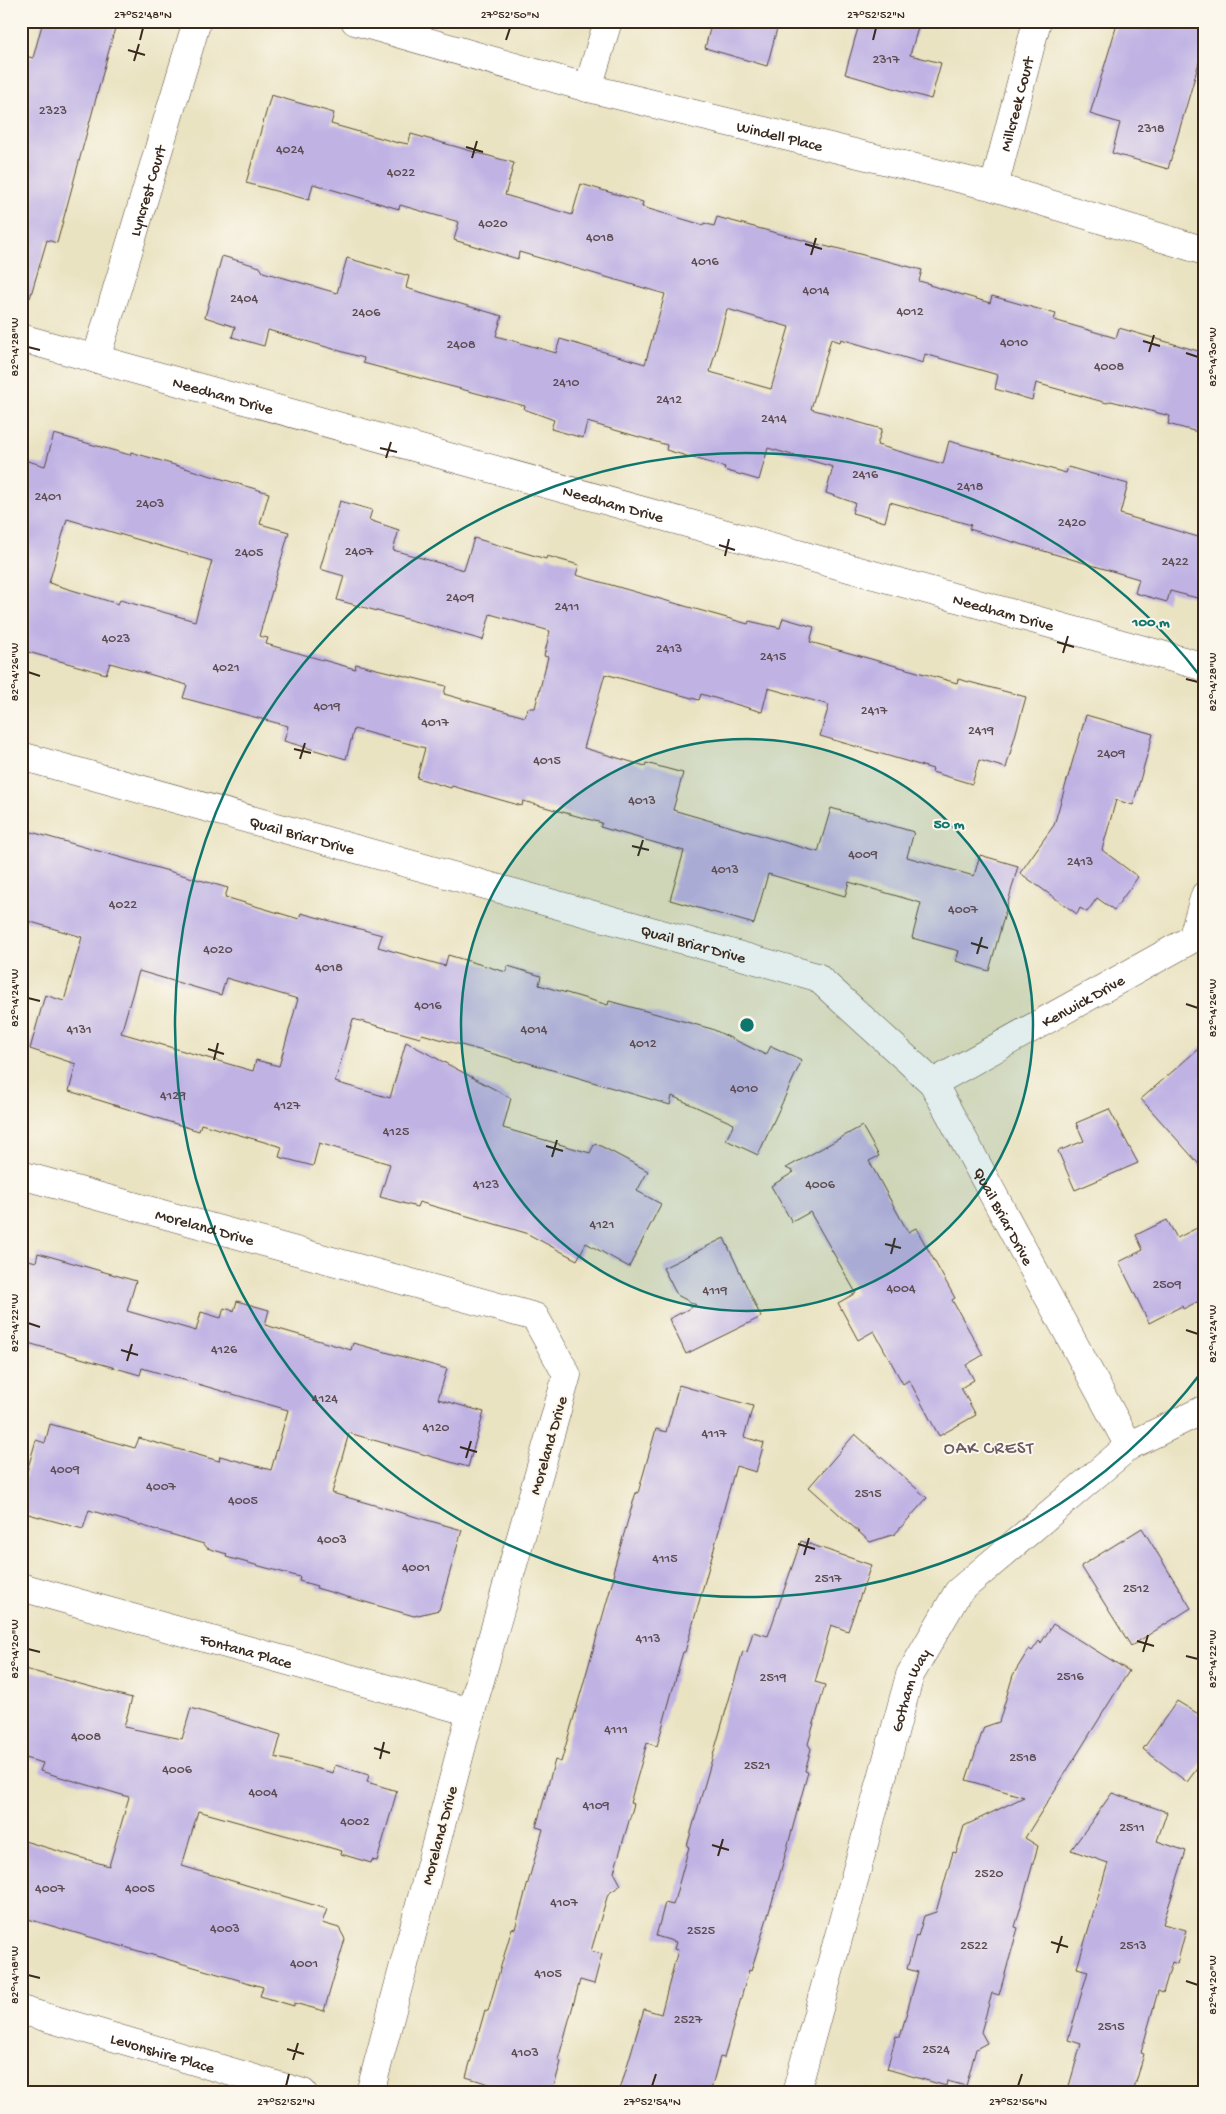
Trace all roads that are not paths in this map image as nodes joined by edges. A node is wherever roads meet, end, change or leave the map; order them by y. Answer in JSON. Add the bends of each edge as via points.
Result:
{"nodes":[{"id":1,"x":197,"y":21,"type":"edge"},
{"id":2,"x":355,"y":21,"type":"edge"},
{"id":3,"x":608,"y":21,"type":"edge"},
{"id":4,"x":1037,"y":21,"type":"edge"},
{"id":5,"x":588,"y":88,"type":"junction"},
{"id":6,"x":994,"y":186,"type":"junction"},
{"id":7,"x":1205,"y":251,"type":"edge"},
{"id":8,"x":21,"y":338,"type":"edge"},
{"id":9,"x":96,"y":359,"type":"junction"},
{"id":10,"x":1205,"y":667,"type":"edge"},
{"id":11,"x":21,"y":756,"type":"edge"},
{"id":12,"x":1205,"y":896,"type":"edge"},
{"id":13,"x":933,"y":1083,"type":"junction"},
{"id":14,"x":21,"y":1175,"type":"edge"},
{"id":15,"x":1205,"y":1408,"type":"edge"},
{"id":16,"x":1129,"y":1446,"type":"junction"},
{"id":17,"x":21,"y":1587,"type":"edge"},
{"id":18,"x":471,"y":1712,"type":"junction"},
{"id":19,"x":21,"y":2010,"type":"edge"},
{"id":20,"x":303,"y":2093,"type":"edge"},
{"id":21,"x":370,"y":2093,"type":"edge"},
{"id":22,"x":796,"y":2093,"type":"edge"}],
"edges":[{"from":1,"to":9,"type":"street","name":"Lyncrest Court"},
{"from":2,"to":5,"type":"street","name":"Windell Place"},
{"from":3,"to":5,"type":"street"},
{"from":4,"to":6,"type":"street","name":"Millcreek Court"},
{"from":5,"to":6,"type":"street","name":"Windell Place"},
{"from":6,"to":7,"type":"street","name":"Windell Place"},
{"from":8,"to":9,"type":"street","name":"Needham Drive"},
{"from":9,"to":10,"type":"street","name":"Needham Drive"},
{"from":11,"to":13,"type":"street","name":"Quail Briar Drive","via":[[817,978]]},
{"from":12,"to":13,"type":"street","name":"Kenwick Drive","via":[[1192,938]]},
{"from":13,"to":16,"type":"street","name":"Quail Briar Drive"},
{"from":14,"to":18,"type":"street","name":"Moreland Drive","via":[[534,1317],[567,1375]]},
{"from":15,"to":16,"type":"street","name":"Gotham Way"},
{"from":16,"to":22,"type":"street","name":"Gotham Way","via":[[958,1592],[910,1675]]},
{"from":17,"to":18,"type":"street","name":"Fontana Place"},
{"from":18,"to":21,"type":"street","name":"Moreland Drive"},
{"from":19,"to":20,"type":"street","name":"Levonshire Place"}]}
